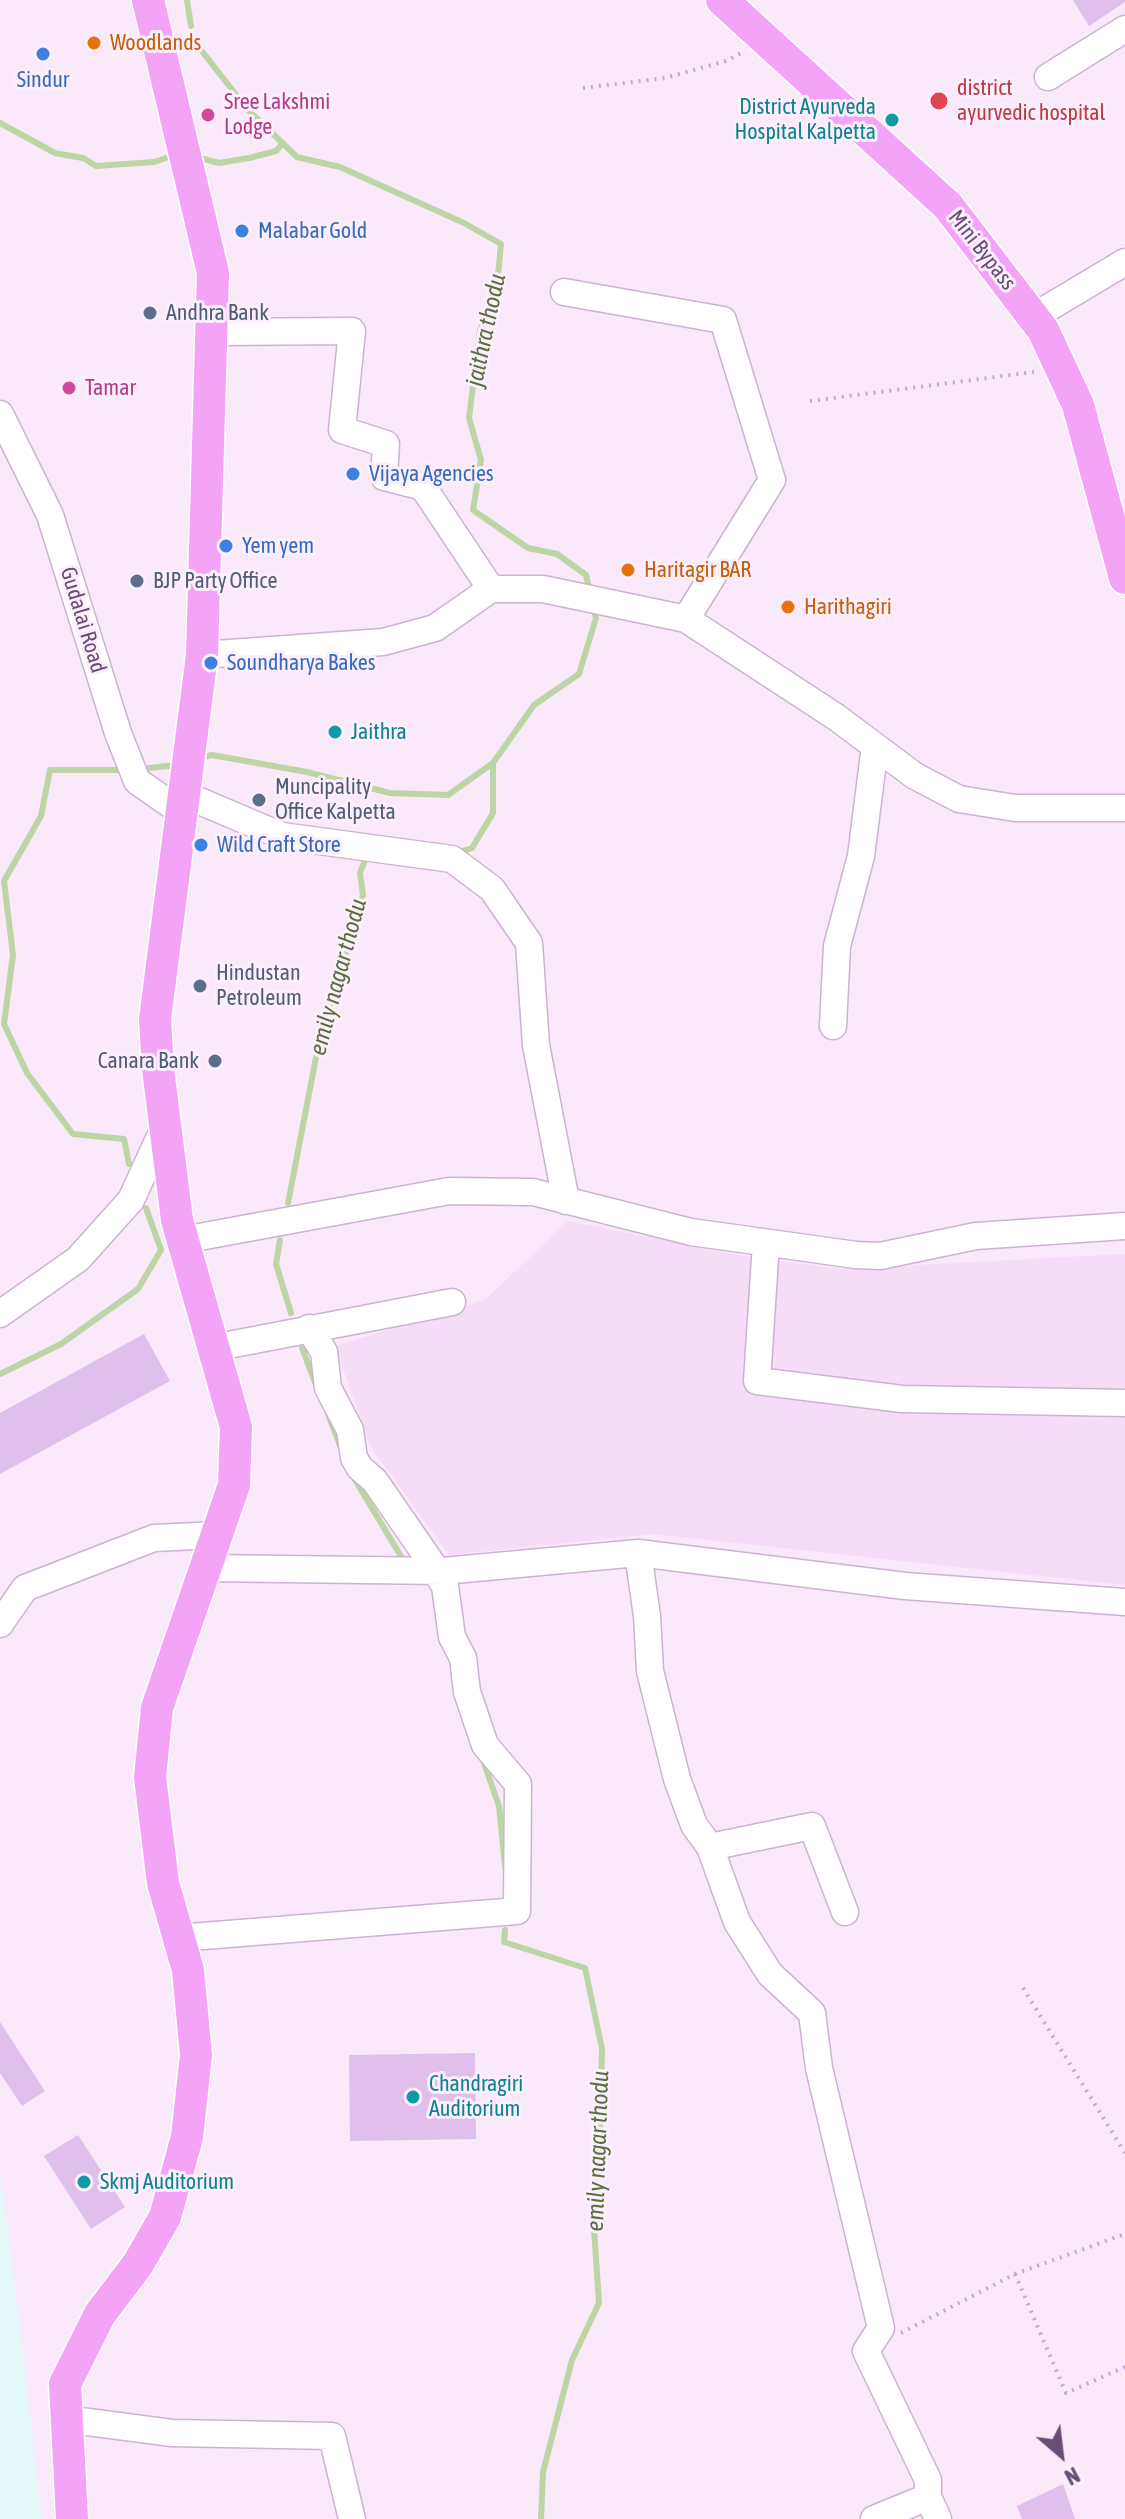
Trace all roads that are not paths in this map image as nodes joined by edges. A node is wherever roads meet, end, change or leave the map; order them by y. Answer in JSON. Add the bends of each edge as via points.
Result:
{"nodes":[{"id":1,"x":148,"y":0,"type":"edge"},
{"id":2,"x":722,"y":0,"type":"edge"},
{"id":3,"x":1125,"y":29,"type":"edge"},
{"id":4,"x":1048,"y":77,"type":"dead end"},
{"id":5,"x":1125,"y":262,"type":"edge"},
{"id":6,"x":564,"y":292,"type":"dead end"},
{"id":7,"x":1033,"y":317,"type":"junction"},
{"id":8,"x":211,"y":332,"type":"junction"},
{"id":9,"x":0,"y":414,"type":"edge"},
{"id":10,"x":1125,"y":578,"type":"edge"},
{"id":11,"x":491,"y":589,"type":"junction"},
{"id":12,"x":686,"y":619,"type":"junction"},
{"id":13,"x":202,"y":655,"type":"junction"},
{"id":14,"x":875,"y":746,"type":"junction"},
{"id":15,"x":184,"y":782,"type":"junction"},
{"id":16,"x":1125,"y":808,"type":"edge"},
{"id":17,"x":833,"y":1026,"type":"dead end"},
{"id":18,"x":163,"y":1130,"type":"junction"},
{"id":19,"x":566,"y":1201,"type":"junction"},
{"id":20,"x":1125,"y":1226,"type":"edge"},
{"id":21,"x":183,"y":1240,"type":"junction"},
{"id":22,"x":766,"y":1243,"type":"junction"},
{"id":23,"x":452,"y":1302,"type":"dead end"},
{"id":24,"x":0,"y":1314,"type":"edge"},
{"id":25,"x":309,"y":1328,"type":"junction"},
{"id":26,"x":213,"y":1348,"type":"junction"},
{"id":27,"x":1125,"y":1403,"type":"edge"},
{"id":28,"x":217,"y":1535,"type":"junction"},
{"id":29,"x":638,"y":1553,"type":"junction"},
{"id":30,"x":205,"y":1568,"type":"junction"},
{"id":31,"x":436,"y":1571,"type":"junction"},
{"id":32,"x":1125,"y":1602,"type":"edge"},
{"id":33,"x":0,"y":1624,"type":"edge"},
{"id":34,"x":710,"y":1847,"type":"junction"},
{"id":35,"x":845,"y":1912,"type":"dead end"},
{"id":36,"x":178,"y":1938,"type":"junction"},
{"id":37,"x":65,"y":2419,"type":"junction"},
{"id":38,"x":933,"y":2508,"type":"edge"},
{"id":39,"x":72,"y":2519,"type":"edge"},
{"id":40,"x":352,"y":2519,"type":"edge"},
{"id":41,"x":874,"y":2519,"type":"edge"}],
"edges":[{"from":1,"to":8,"type":"main road","via":[[213,273]]},
{"from":2,"to":7,"type":"main road","name":"Mini Bypass","via":[[948,206]]},
{"from":3,"to":4,"type":"street"},
{"from":5,"to":7,"type":"street"},
{"from":6,"to":12,"type":"street","via":[[723,320],[772,480]]},
{"from":7,"to":10,"type":"main road","name":"Mini Bypass","via":[[1078,405]]},
{"from":8,"to":11,"type":"street","via":[[352,331],[342,430],[386,444],[384,477],[423,487]]},
{"from":8,"to":13,"type":"main road"},
{"from":9,"to":15,"type":"street","name":"Gudalai Road","via":[[50,515],[137,781]]},
{"from":11,"to":12,"type":"street","via":[[543,589]]},
{"from":11,"to":13,"type":"street","via":[[435,628],[383,642]]},
{"from":12,"to":14,"type":"street"},
{"from":13,"to":15,"type":"main road"},
{"from":14,"to":16,"type":"street","via":[[915,776],[959,799],[1015,808]]},
{"from":14,"to":17,"type":"street","via":[[861,856],[837,946]]},
{"from":15,"to":18,"type":"main road","via":[[155,1019]]},
{"from":15,"to":19,"type":"street","name":"Gudalai Road","via":[[282,836],[452,859],[492,889],[529,943],[536,1045]]},
{"from":18,"to":21,"type":"main road"},
{"from":18,"to":24,"type":"street","via":[[131,1200],[78,1259]]},
{"from":19,"to":21,"type":"street","via":[[533,1192],[449,1191]]},
{"from":19,"to":22,"type":"street","via":[[691,1232]]},
{"from":20,"to":22,"type":"street","via":[[976,1236],[880,1256]]},
{"from":21,"to":26,"type":"main road"},
{"from":22,"to":27,"type":"street","via":[[757,1381],[902,1399]]},
{"from":23,"to":25,"type":"street"},
{"from":25,"to":26,"type":"street"},
{"from":25,"to":31,"type":"street","via":[[324,1352],[328,1388],[350,1430],[354,1458]]},
{"from":26,"to":28,"type":"main road","via":[[236,1427],[234,1485]]},
{"from":28,"to":30,"type":"main road"},
{"from":28,"to":33,"type":"street","via":[[154,1538],[25,1588]]},
{"from":29,"to":31,"type":"street"},
{"from":29,"to":32,"type":"street","via":[[905,1586]]},
{"from":29,"to":34,"type":"street","via":[[650,1671],[677,1779],[694,1825]]},
{"from":30,"to":31,"type":"street"},
{"from":30,"to":36,"type":"main road","via":[[157,1708],[150,1777],[163,1883]]},
{"from":31,"to":36,"type":"street","via":[[445,1586],[452,1637],[463,1658],[467,1692],[485,1745],[518,1784],[517,1911]]},
{"from":34,"to":35,"type":"street","via":[[812,1826]]},
{"from":34,"to":38,"type":"street","via":[[737,1922],[770,1974],[812,2013],[819,2068],[881,2328],[866,2351],[928,2480]]},
{"from":36,"to":37,"type":"main road","via":[[188,1970],[196,2055],[187,2137],[165,2217],[100,2314],[65,2384]]},
{"from":37,"to":39,"type":"main road"},
{"from":37,"to":40,"type":"street","via":[[172,2433],[332,2436]]},
{"from":38,"to":41,"type":"street"}]}
